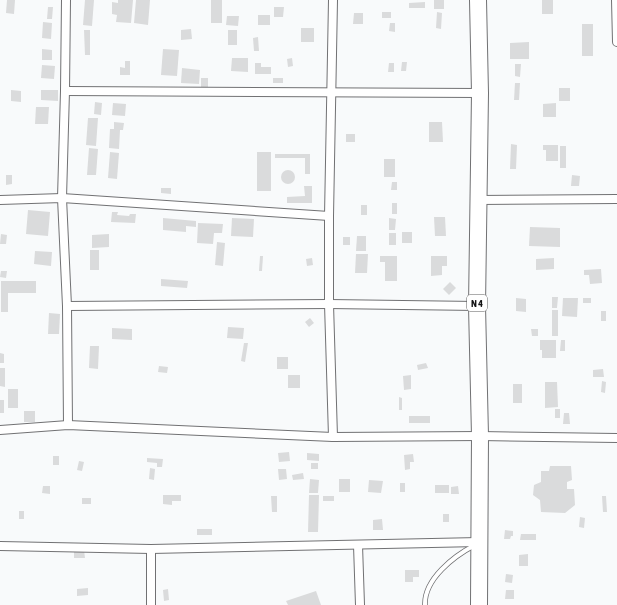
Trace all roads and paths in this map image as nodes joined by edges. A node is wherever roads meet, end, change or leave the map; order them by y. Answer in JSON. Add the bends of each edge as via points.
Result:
{"nodes":[{"id":1,"x":66,"y":0,"type":"edge"},
{"id":2,"x":333,"y":0,"type":"edge"},
{"id":3,"x":478,"y":0,"type":"edge"},
{"id":4,"x":616,"y":0,"type":"edge"},
{"id":5,"x":617,"y":42,"type":"edge"},
{"id":6,"x":65,"y":91,"type":"junction"},
{"id":7,"x":332,"y":93,"type":"junction"},
{"id":8,"x":480,"y":93,"type":"junction"},
{"id":9,"x":62,"y":198,"type":"junction"},
{"id":10,"x":617,"y":199,"type":"edge"},
{"id":11,"x":0,"y":200,"type":"edge"},
{"id":12,"x":478,"y":200,"type":"junction"},
{"id":13,"x":329,"y":216,"type":"junction"},
{"id":14,"x":329,"y":304,"type":"junction"},
{"id":15,"x":67,"y":306,"type":"junction"},
{"id":16,"x":477,"y":306,"type":"junction"},
{"id":17,"x":68,"y":426,"type":"junction"},
{"id":18,"x":0,"y":430,"type":"edge"},
{"id":19,"x":480,"y":436,"type":"junction"},
{"id":20,"x":333,"y":437,"type":"junction"},
{"id":21,"x":617,"y":438,"type":"edge"},
{"id":22,"x":479,"y":543,"type":"junction"},
{"id":23,"x":358,"y":545,"type":"junction"},
{"id":24,"x":0,"y":546,"type":"edge"},
{"id":25,"x":151,"y":549,"type":"junction"},
{"id":26,"x":151,"y":605,"type":"edge"},
{"id":27,"x":360,"y":605,"type":"edge"},
{"id":28,"x":425,"y":605,"type":"edge"},
{"id":29,"x":479,"y":605,"type":"edge"}],
"edges":[{"from":1,"to":6,"type":"street"},
{"from":2,"to":7,"type":"street"},
{"from":3,"to":8,"type":"highway","number":"N 4"},
{"from":4,"to":5,"type":"street"},
{"from":6,"to":7,"type":"street"},
{"from":6,"to":9,"type":"street"},
{"from":7,"to":8,"type":"street"},
{"from":7,"to":13,"type":"street"},
{"from":8,"to":12,"type":"highway","number":"N 4"},
{"from":9,"to":11,"type":"street"},
{"from":9,"to":13,"type":"street"},
{"from":9,"to":15,"type":"street"},
{"from":10,"to":12,"type":"street"},
{"from":12,"to":16,"type":"highway","number":"N 4"},
{"from":13,"to":14,"type":"street"},
{"from":14,"to":15,"type":"street"},
{"from":14,"to":16,"type":"street"},
{"from":14,"to":20,"type":"street"},
{"from":15,"to":17,"type":"street"},
{"from":16,"to":19,"type":"highway","number":"N 4"},
{"from":17,"to":18,"type":"street"},
{"from":17,"to":20,"type":"street"},
{"from":19,"to":20,"type":"street"},
{"from":19,"to":21,"type":"street"},
{"from":19,"to":22,"type":"highway","number":"N 4"},
{"from":22,"to":23,"type":"street"},
{"from":22,"to":28,"type":"lane","via":[[438,573],[429,586]]},
{"from":22,"to":29,"type":"highway","number":"N 4"},
{"from":23,"to":25,"type":"street"},
{"from":23,"to":27,"type":"street"},
{"from":24,"to":25,"type":"street"},
{"from":25,"to":26,"type":"street"}]}
